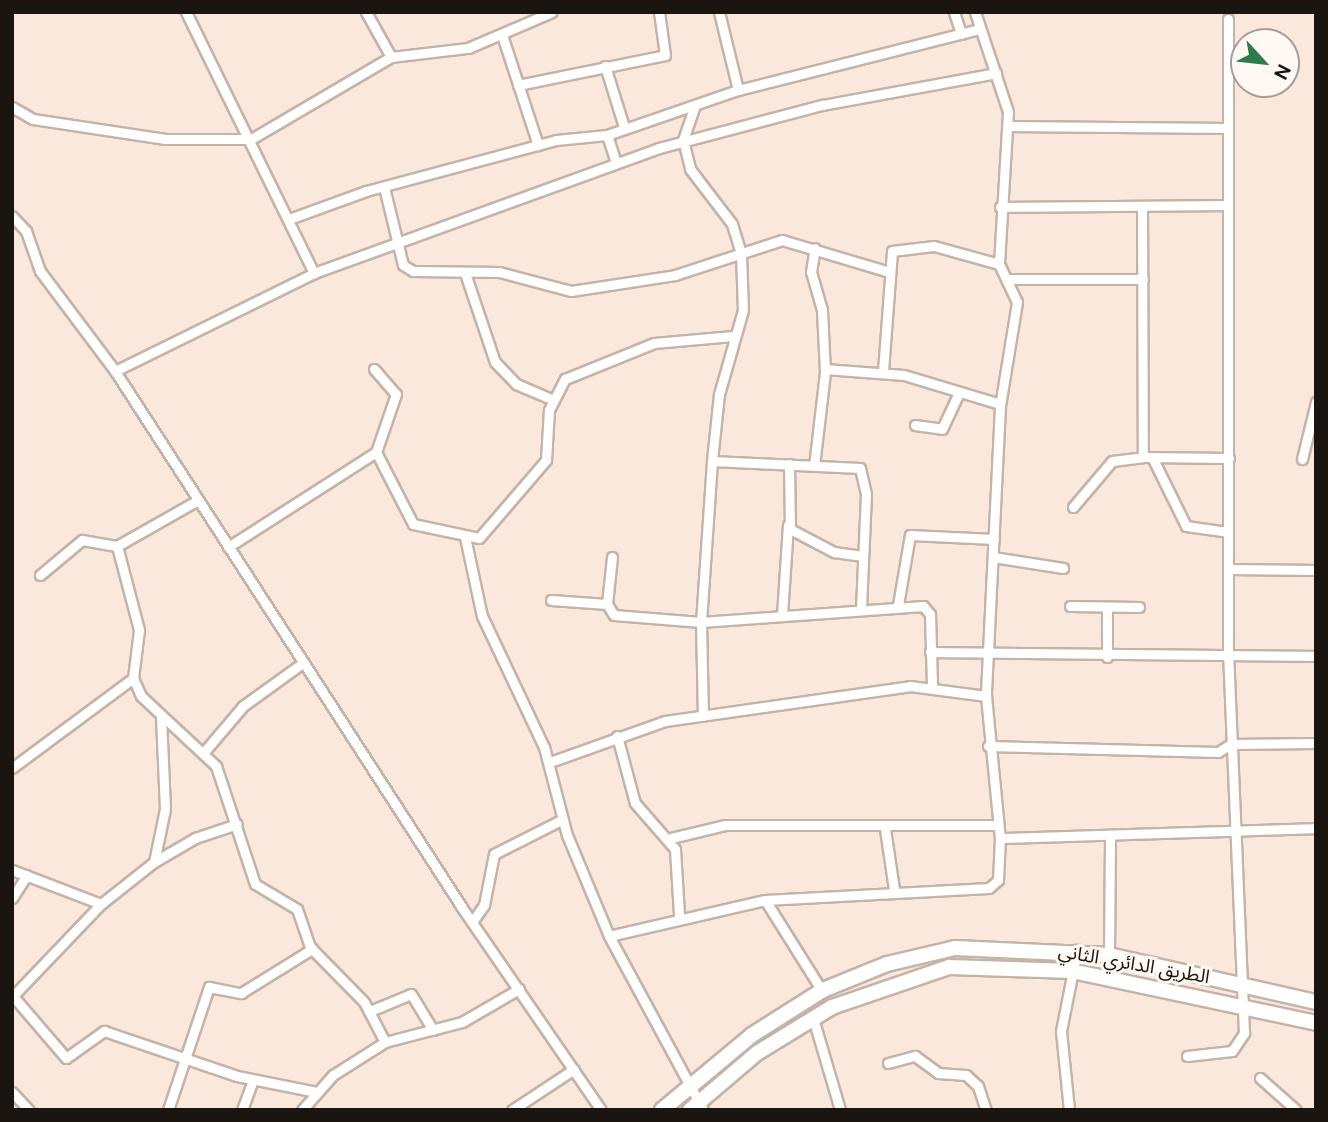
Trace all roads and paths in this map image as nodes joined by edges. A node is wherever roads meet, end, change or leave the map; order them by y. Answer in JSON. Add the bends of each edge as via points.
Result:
{"nodes":[{"id":1,"x":186,"y":12,"type":"edge"},
{"id":2,"x":366,"y":12,"type":"edge"},
{"id":3,"x":551,"y":12,"type":"edge"},
{"id":4,"x":659,"y":12,"type":"edge"},
{"id":5,"x":719,"y":12,"type":"edge"},
{"id":6,"x":954,"y":12,"type":"edge"},
{"id":7,"x":975,"y":12,"type":"edge"},
{"id":8,"x":1227,"y":19,"type":"dead end"},
{"id":9,"x":979,"y":29,"type":"junction"},
{"id":10,"x":961,"y":34,"type":"junction"},
{"id":11,"x":502,"y":35,"type":"junction"},
{"id":12,"x":391,"y":57,"type":"junction"},
{"id":13,"x":605,"y":66,"type":"junction"},
{"id":14,"x":996,"y":74,"type":"junction"},
{"id":15,"x":518,"y":85,"type":"junction"},
{"id":16,"x":738,"y":90,"type":"junction"},
{"id":17,"x":695,"y":105,"type":"junction"},
{"id":18,"x":12,"y":107,"type":"edge"},
{"id":19,"x":1008,"y":126,"type":"junction"},
{"id":20,"x":624,"y":128,"type":"junction"},
{"id":21,"x":1227,"y":128,"type":"junction"},
{"id":22,"x":607,"y":135,"type":"junction"},
{"id":23,"x":251,"y":139,"type":"junction"},
{"id":24,"x":683,"y":140,"type":"junction"},
{"id":25,"x":538,"y":145,"type":"junction"},
{"id":26,"x":616,"y":163,"type":"junction"},
{"id":27,"x":384,"y":187,"type":"junction"},
{"id":28,"x":1228,"y":205,"type":"junction"},
{"id":29,"x":1000,"y":206,"type":"junction"},
{"id":30,"x":1142,"y":206,"type":"junction"},
{"id":31,"x":12,"y":216,"type":"edge"},
{"id":32,"x":289,"y":219,"type":"junction"},
{"id":33,"x":400,"y":241,"type":"junction"},
{"id":34,"x":815,"y":248,"type":"junction"},
{"id":35,"x":741,"y":254,"type":"junction"},
{"id":36,"x":999,"y":264,"type":"junction"},
{"id":37,"x":887,"y":271,"type":"junction"},
{"id":38,"x":314,"y":273,"type":"junction"},
{"id":39,"x":465,"y":273,"type":"junction"},
{"id":40,"x":1010,"y":279,"type":"junction"},
{"id":41,"x":1143,"y":279,"type":"junction"},
{"id":42,"x":733,"y":337,"type":"junction"},
{"id":43,"x":374,"y":369,"type":"dead end"},
{"id":44,"x":825,"y":369,"type":"junction"},
{"id":45,"x":115,"y":371,"type":"junction"},
{"id":46,"x":883,"y":372,"type":"junction"},
{"id":47,"x":959,"y":393,"type":"junction"},
{"id":48,"x":551,"y":399,"type":"junction"},
{"id":49,"x":1316,"y":402,"type":"edge"},
{"id":50,"x":1000,"y":404,"type":"junction"},
{"id":51,"x":915,"y":425,"type":"dead end"},
{"id":52,"x":376,"y":452,"type":"junction"},
{"id":53,"x":1148,"y":457,"type":"junction"},
{"id":54,"x":1229,"y":458,"type":"junction"},
{"id":55,"x":1302,"y":458,"type":"dead end"},
{"id":56,"x":712,"y":461,"type":"junction"},
{"id":57,"x":789,"y":464,"type":"junction"},
{"id":58,"x":814,"y":466,"type":"junction"},
{"id":59,"x":198,"y":500,"type":"junction"},
{"id":60,"x":1073,"y":507,"type":"dead end"},
{"id":61,"x":788,"y":525,"type":"junction"},
{"id":62,"x":1228,"y":531,"type":"junction"},
{"id":63,"x":465,"y":537,"type":"junction"},
{"id":64,"x":994,"y":539,"type":"junction"},
{"id":65,"x":117,"y":546,"type":"junction"},
{"id":66,"x":228,"y":547,"type":"junction"},
{"id":67,"x":863,"y":556,"type":"junction"},
{"id":68,"x":612,"y":557,"type":"dead end"},
{"id":69,"x":993,"y":557,"type":"junction"},
{"id":70,"x":1063,"y":568,"type":"dead end"},
{"id":71,"x":1227,"y":569,"type":"junction"},
{"id":72,"x":1316,"y":570,"type":"edge"},
{"id":73,"x":40,"y":575,"type":"dead end"},
{"id":74,"x":551,"y":600,"type":"dead end"},
{"id":75,"x":607,"y":604,"type":"junction"},
{"id":76,"x":898,"y":605,"type":"junction"},
{"id":77,"x":1070,"y":606,"type":"dead end"},
{"id":78,"x":1107,"y":607,"type":"junction"},
{"id":79,"x":1139,"y":607,"type":"dead end"},
{"id":80,"x":861,"y":608,"type":"junction"},
{"id":81,"x":782,"y":615,"type":"junction"},
{"id":82,"x":701,"y":622,"type":"junction"},
{"id":83,"x":930,"y":652,"type":"junction"},
{"id":84,"x":988,"y":656,"type":"junction"},
{"id":85,"x":1316,"y":656,"type":"edge"},
{"id":86,"x":1107,"y":657,"type":"junction"},
{"id":87,"x":1228,"y":658,"type":"junction"},
{"id":88,"x":304,"y":662,"type":"junction"},
{"id":89,"x":133,"y":678,"type":"junction"},
{"id":90,"x":932,"y":687,"type":"junction"},
{"id":91,"x":986,"y":696,"type":"junction"},
{"id":92,"x":704,"y":716,"type":"junction"},
{"id":93,"x":161,"y":718,"type":"junction"},
{"id":94,"x":617,"y":736,"type":"junction"},
{"id":95,"x":1316,"y":743,"type":"edge"},
{"id":96,"x":1231,"y":744,"type":"junction"},
{"id":97,"x":988,"y":746,"type":"junction"},
{"id":98,"x":204,"y":752,"type":"junction"},
{"id":99,"x":550,"y":762,"type":"junction"},
{"id":100,"x":12,"y":768,"type":"edge"},
{"id":101,"x":563,"y":819,"type":"junction"},
{"id":102,"x":237,"y":824,"type":"junction"},
{"id":103,"x":998,"y":825,"type":"junction"},
{"id":104,"x":1316,"y":828,"type":"edge"},
{"id":105,"x":885,"y":830,"type":"junction"},
{"id":106,"x":1233,"y":831,"type":"junction"},
{"id":107,"x":1110,"y":836,"type":"junction"},
{"id":108,"x":671,"y":838,"type":"junction"},
{"id":109,"x":1000,"y":838,"type":"junction"},
{"id":110,"x":154,"y":862,"type":"junction"},
{"id":111,"x":12,"y":870,"type":"edge"},
{"id":112,"x":27,"y":875,"type":"junction"},
{"id":113,"x":894,"y":889,"type":"junction"},
{"id":114,"x":12,"y":898,"type":"edge"},
{"id":115,"x":765,"y":900,"type":"junction"},
{"id":116,"x":101,"y":904,"type":"junction"},
{"id":117,"x":679,"y":915,"type":"junction"},
{"id":118,"x":472,"y":922,"type":"junction"},
{"id":119,"x":609,"y":936,"type":"junction"},
{"id":120,"x":312,"y":949,"type":"junction"},
{"id":121,"x":1077,"y":950,"type":"junction"},
{"id":122,"x":1109,"y":955,"type":"junction"},
{"id":123,"x":1072,"y":971,"type":"junction"},
{"id":124,"x":1239,"y":982,"type":"junction"},
{"id":125,"x":519,"y":989,"type":"junction"},
{"id":126,"x":822,"y":991,"type":"junction"},
{"id":127,"x":13,"y":996,"type":"edge"},
{"id":128,"x":1316,"y":1002,"type":"edge"},
{"id":129,"x":1242,"y":1007,"type":"junction"},
{"id":130,"x":370,"y":1011,"type":"junction"},
{"id":131,"x":813,"y":1018,"type":"junction"},
{"id":132,"x":1316,"y":1023,"type":"edge"},
{"id":133,"x":433,"y":1030,"type":"junction"},
{"id":134,"x":384,"y":1042,"type":"junction"},
{"id":135,"x":1187,"y":1056,"type":"dead end"},
{"id":136,"x":184,"y":1058,"type":"junction"},
{"id":137,"x":888,"y":1063,"type":"dead end"},
{"id":138,"x":574,"y":1069,"type":"junction"},
{"id":139,"x":1260,"y":1078,"type":"dead end"},
{"id":140,"x":253,"y":1080,"type":"junction"},
{"id":141,"x":691,"y":1087,"type":"junction"},
{"id":142,"x":12,"y":1092,"type":"edge"},
{"id":143,"x":316,"y":1092,"type":"junction"},
{"id":144,"x":697,"y":1107,"type":"edge"},
{"id":145,"x":29,"y":1110,"type":"edge"},
{"id":146,"x":167,"y":1110,"type":"edge"},
{"id":147,"x":243,"y":1110,"type":"edge"},
{"id":148,"x":302,"y":1110,"type":"edge"},
{"id":149,"x":512,"y":1110,"type":"edge"},
{"id":150,"x":601,"y":1110,"type":"edge"},
{"id":151,"x":662,"y":1110,"type":"edge"},
{"id":152,"x":840,"y":1110,"type":"edge"},
{"id":153,"x":986,"y":1110,"type":"edge"},
{"id":154,"x":1069,"y":1110,"type":"edge"},
{"id":155,"x":1296,"y":1110,"type":"edge"}],
"edges":[{"from":1,"to":23,"type":"street"},
{"from":2,"to":12,"type":"street"},
{"from":3,"to":11,"type":"street"},
{"from":4,"to":13,"type":"street","via":[[667,54]]},
{"from":5,"to":16,"type":"street"},
{"from":6,"to":10,"type":"street"},
{"from":7,"to":9,"type":"street"},
{"from":8,"to":21,"type":"street"},
{"from":9,"to":10,"type":"street"},
{"from":9,"to":14,"type":"street"},
{"from":10,"to":16,"type":"street"},
{"from":11,"to":12,"type":"street","via":[[468,48]]},
{"from":11,"to":15,"type":"street"},
{"from":12,"to":23,"type":"street"},
{"from":13,"to":15,"type":"street"},
{"from":13,"to":20,"type":"street"},
{"from":14,"to":19,"type":"street"},
{"from":14,"to":24,"type":"street","via":[[822,105]]},
{"from":15,"to":25,"type":"street"},
{"from":16,"to":17,"type":"street"},
{"from":17,"to":20,"type":"street"},
{"from":17,"to":24,"type":"street"},
{"from":18,"to":23,"type":"street","via":[[33,119],[165,139]]},
{"from":19,"to":21,"type":"street"},
{"from":19,"to":29,"type":"street"},
{"from":20,"to":22,"type":"street"},
{"from":21,"to":28,"type":"street"},
{"from":22,"to":25,"type":"street"},
{"from":22,"to":26,"type":"street"},
{"from":23,"to":32,"type":"street"},
{"from":24,"to":26,"type":"street"},
{"from":24,"to":35,"type":"street","via":[[695,181],[732,224]]},
{"from":25,"to":27,"type":"street"},
{"from":26,"to":33,"type":"street"},
{"from":27,"to":32,"type":"street"},
{"from":27,"to":33,"type":"street"},
{"from":28,"to":30,"type":"street"},
{"from":28,"to":54,"type":"street"},
{"from":29,"to":30,"type":"street"},
{"from":29,"to":36,"type":"street"},
{"from":30,"to":41,"type":"street"},
{"from":31,"to":45,"type":"street","via":[[26,231],[40,271]]},
{"from":32,"to":38,"type":"street"},
{"from":33,"to":38,"type":"street"},
{"from":33,"to":39,"type":"street","via":[[409,270]]},
{"from":34,"to":35,"type":"street","via":[[782,240]]},
{"from":34,"to":37,"type":"street"},
{"from":34,"to":44,"type":"street","via":[[811,272],[822,310]]},
{"from":35,"to":39,"type":"street","via":[[675,275],[571,290],[517,274]]},
{"from":35,"to":42,"type":"street","via":[[743,310]]},
{"from":36,"to":37,"type":"street","via":[[918,244],[892,251]]},
{"from":36,"to":40,"type":"street"},
{"from":37,"to":46,"type":"street"},
{"from":38,"to":45,"type":"street"},
{"from":39,"to":48,"type":"street","via":[[495,362],[516,384]]},
{"from":40,"to":41,"type":"street"},
{"from":40,"to":50,"type":"street","via":[[1017,302]]},
{"from":41,"to":53,"type":"street"},
{"from":42,"to":48,"type":"street","via":[[634,350],[578,371]]},
{"from":42,"to":56,"type":"street"},
{"from":43,"to":52,"type":"street","via":[[396,394]]},
{"from":44,"to":46,"type":"street"},
{"from":44,"to":58,"type":"street"},
{"from":45,"to":59,"type":"street"},
{"from":46,"to":47,"type":"street"},
{"from":47,"to":50,"type":"street"},
{"from":47,"to":51,"type":"street","via":[[942,429]]},
{"from":48,"to":63,"type":"street","via":[[546,460],[489,532]]},
{"from":49,"to":55,"type":"street"},
{"from":50,"to":64,"type":"street"},
{"from":52,"to":63,"type":"street","via":[[413,524]]},
{"from":52,"to":66,"type":"street"},
{"from":53,"to":54,"type":"street"},
{"from":53,"to":60,"type":"street","via":[[1112,461]]},
{"from":53,"to":62,"type":"street","via":[[1186,526]]},
{"from":54,"to":62,"type":"street"},
{"from":56,"to":57,"type":"street"},
{"from":56,"to":82,"type":"street"},
{"from":57,"to":58,"type":"street"},
{"from":57,"to":61,"type":"street"},
{"from":58,"to":67,"type":"street","via":[[862,471]]},
{"from":59,"to":65,"type":"street"},
{"from":59,"to":66,"type":"street"},
{"from":61,"to":67,"type":"street","via":[[834,552]]},
{"from":61,"to":81,"type":"street"},
{"from":62,"to":71,"type":"street"},
{"from":63,"to":99,"type":"street","via":[[485,624]]},
{"from":64,"to":69,"type":"street"},
{"from":64,"to":76,"type":"street","via":[[910,535]]},
{"from":65,"to":73,"type":"street","via":[[82,540]]},
{"from":65,"to":89,"type":"street","via":[[139,630]]},
{"from":66,"to":88,"type":"street"},
{"from":67,"to":80,"type":"street"},
{"from":68,"to":75,"type":"street"},
{"from":69,"to":70,"type":"street"},
{"from":69,"to":84,"type":"street"},
{"from":71,"to":72,"type":"street"},
{"from":71,"to":87,"type":"street"},
{"from":74,"to":75,"type":"street"},
{"from":75,"to":82,"type":"street","via":[[614,615]]},
{"from":76,"to":80,"type":"street"},
{"from":76,"to":83,"type":"street","via":[[928,609]]},
{"from":77,"to":78,"type":"street"},
{"from":78,"to":79,"type":"street"},
{"from":78,"to":86,"type":"street"},
{"from":80,"to":81,"type":"street"},
{"from":81,"to":82,"type":"street"},
{"from":82,"to":92,"type":"street"},
{"from":83,"to":84,"type":"street"},
{"from":83,"to":90,"type":"street"},
{"from":84,"to":86,"type":"street"},
{"from":84,"to":91,"type":"street"},
{"from":85,"to":87,"type":"street"},
{"from":86,"to":87,"type":"street"},
{"from":87,"to":96,"type":"street"},
{"from":88,"to":98,"type":"street","via":[[243,706]]},
{"from":88,"to":118,"type":"street"},
{"from":89,"to":93,"type":"street"},
{"from":89,"to":100,"type":"street"},
{"from":90,"to":91,"type":"street"},
{"from":90,"to":92,"type":"street"},
{"from":91,"to":97,"type":"street"},
{"from":92,"to":94,"type":"street"},
{"from":93,"to":98,"type":"street"},
{"from":93,"to":110,"type":"street","via":[[166,788]]},
{"from":94,"to":99,"type":"street"},
{"from":94,"to":108,"type":"street","via":[[635,803]]},
{"from":95,"to":96,"type":"street"},
{"from":96,"to":97,"type":"street","via":[[1218,752]]},
{"from":96,"to":106,"type":"street"},
{"from":97,"to":103,"type":"street"},
{"from":98,"to":102,"type":"street"},
{"from":99,"to":101,"type":"street"},
{"from":101,"to":118,"type":"street","via":[[494,854],[484,905]]},
{"from":101,"to":119,"type":"street"},
{"from":102,"to":110,"type":"street","via":[[195,838]]},
{"from":102,"to":120,"type":"street","via":[[255,884],[297,909]]},
{"from":103,"to":105,"type":"street"},
{"from":103,"to":109,"type":"street"},
{"from":104,"to":106,"type":"street"},
{"from":105,"to":108,"type":"street","via":[[726,825]]},
{"from":105,"to":113,"type":"street"},
{"from":106,"to":107,"type":"street"},
{"from":106,"to":124,"type":"street"},
{"from":107,"to":109,"type":"street"},
{"from":107,"to":122,"type":"street"},
{"from":108,"to":117,"type":"street"},
{"from":109,"to":113,"type":"street","via":[[998,880],[989,888]]},
{"from":110,"to":116,"type":"street"},
{"from":111,"to":112,"type":"street"},
{"from":112,"to":114,"type":"street"},
{"from":112,"to":116,"type":"street"},
{"from":113,"to":115,"type":"street"},
{"from":115,"to":117,"type":"street"},
{"from":115,"to":126,"type":"street"},
{"from":116,"to":127,"type":"street"},
{"from":117,"to":119,"type":"street"},
{"from":118,"to":125,"type":"street"},
{"from":119,"to":141,"type":"street"},
{"from":120,"to":130,"type":"street"},
{"from":120,"to":136,"type":"street","via":[[241,993],[209,987]]},
{"from":121,"to":122,"type":"main road","name":"الطريق الدائري الثاني"},
{"from":121,"to":123,"type":"street"},
{"from":121,"to":126,"type":"main road","name":"الطريق الدائري الثاني","via":[[944,949]]},
{"from":122,"to":124,"type":"main road","name":"الطريق الدائري الثاني"},
{"from":123,"to":129,"type":"main road","name":"الطريق الدائري الثاني"},
{"from":123,"to":131,"type":"main road","name":"الطريق الدائري الثاني","via":[[949,967],[882,986]]},
{"from":123,"to":154,"type":"street","via":[[1061,1031]]},
{"from":124,"to":128,"type":"main road","name":"الطريق الدائري الثاني"},
{"from":124,"to":129,"type":"street"},
{"from":125,"to":133,"type":"street","via":[[463,1022]]},
{"from":125,"to":138,"type":"street"},
{"from":126,"to":141,"type":"main road","name":"الطريق الدائري الثاني","via":[[752,1035]]},
{"from":127,"to":136,"type":"street","via":[[66,1058],[104,1031]]},
{"from":129,"to":132,"type":"main road","name":"الطريق الدائري الثاني"},
{"from":129,"to":135,"type":"street","via":[[1238,1047]]},
{"from":130,"to":133,"type":"street","via":[[411,994]]},
{"from":130,"to":134,"type":"street"},
{"from":131,"to":144,"type":"main road","name":"الطريق الدائري الثاني","via":[[757,1053]]},
{"from":131,"to":152,"type":"street"},
{"from":133,"to":134,"type":"street"},
{"from":134,"to":143,"type":"street"},
{"from":136,"to":140,"type":"street"},
{"from":136,"to":146,"type":"street"},
{"from":137,"to":153,"type":"street","via":[[915,1056],[938,1073],[966,1075],[978,1086]]},
{"from":138,"to":149,"type":"street"},
{"from":138,"to":150,"type":"street"},
{"from":139,"to":155,"type":"street"},
{"from":140,"to":143,"type":"street"},
{"from":140,"to":147,"type":"street"},
{"from":141,"to":144,"type":"street"},
{"from":141,"to":151,"type":"main road","name":"الطريق الدائري الثاني"},
{"from":142,"to":145,"type":"street"},
{"from":143,"to":148,"type":"street"}]}
